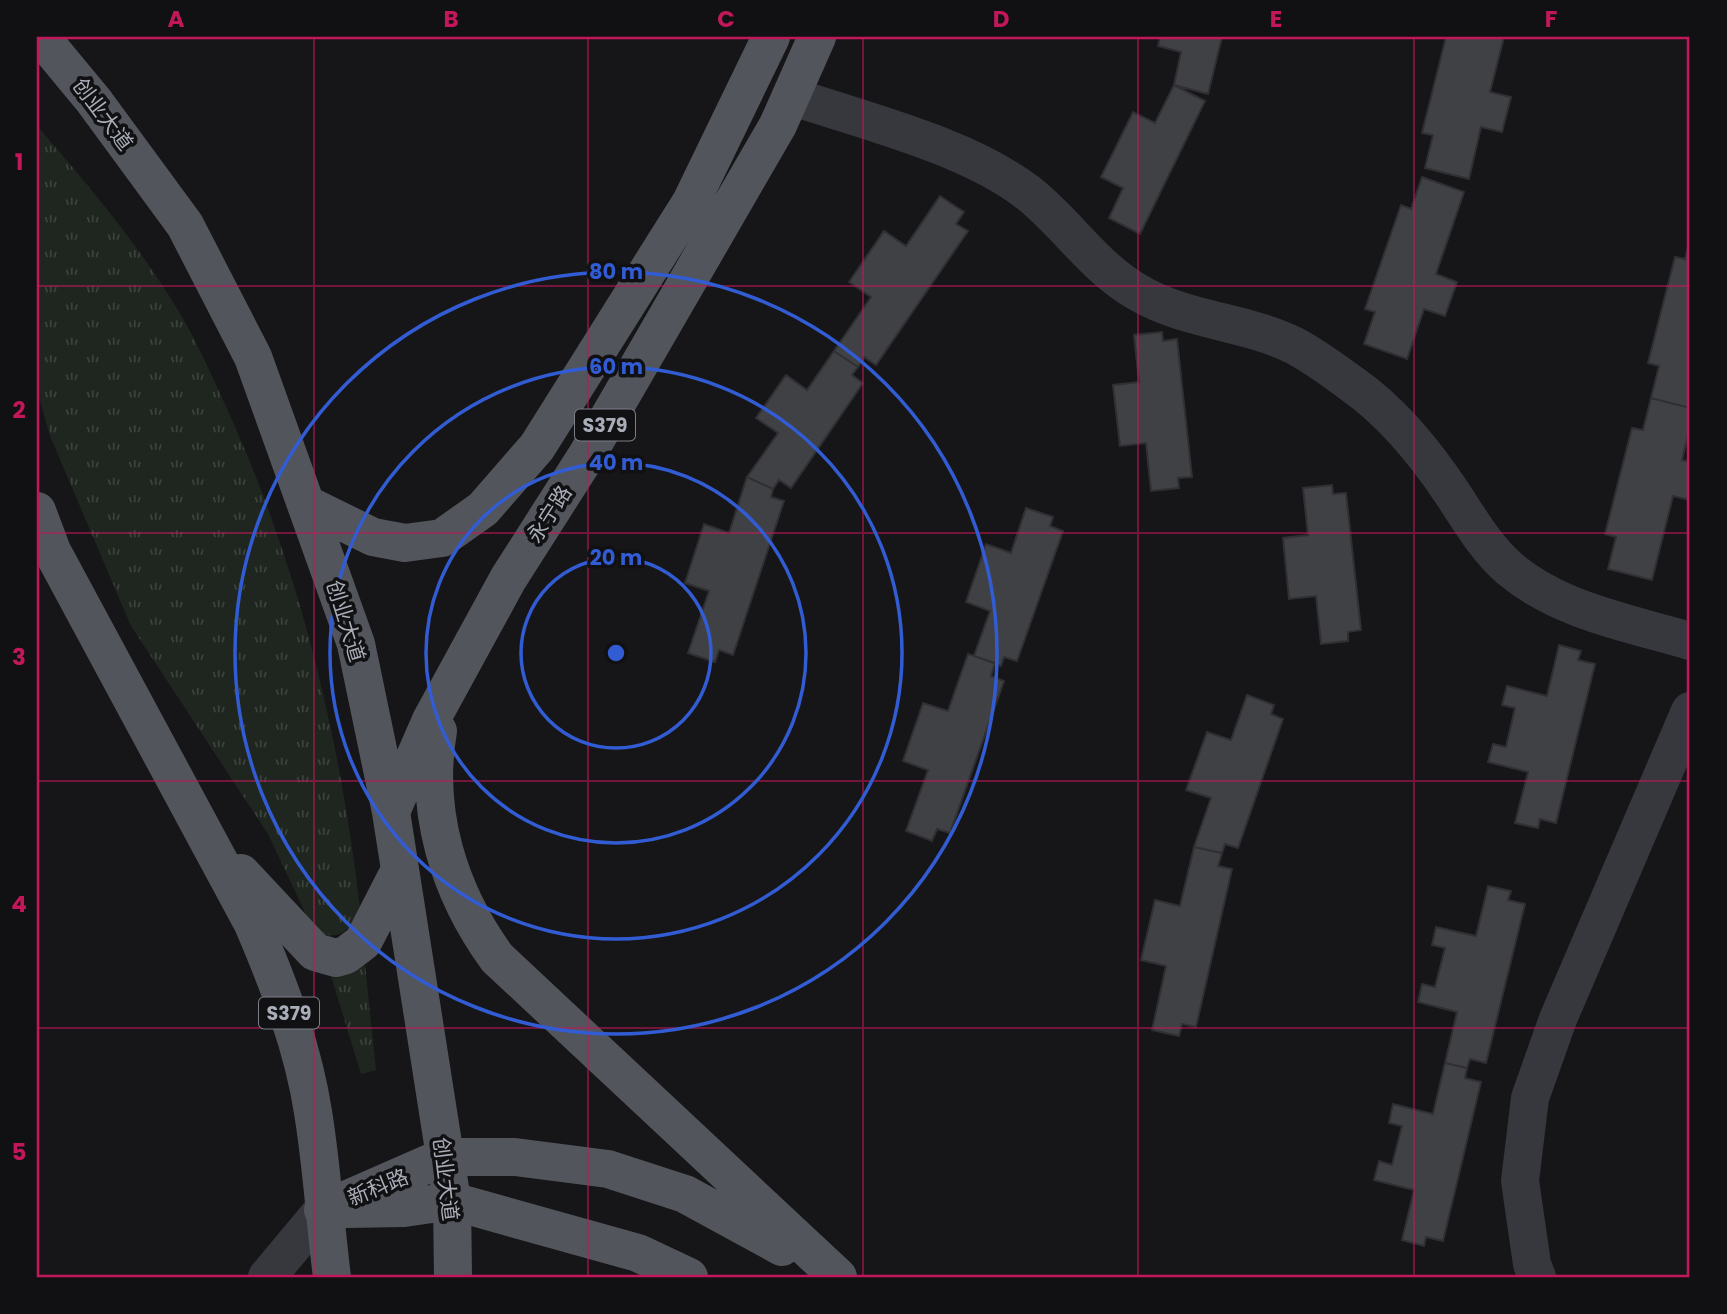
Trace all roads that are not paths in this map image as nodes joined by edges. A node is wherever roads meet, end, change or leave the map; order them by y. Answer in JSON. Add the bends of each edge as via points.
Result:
{"nodes":[{"id":1,"x":41,"y":37,"type":"edge"},
{"id":2,"x":771,"y":37,"type":"edge"},
{"id":3,"x":817,"y":37,"type":"edge"},
{"id":4,"x":791,"y":96,"type":"junction"},
{"id":5,"x":308,"y":505,"type":"junction"},
{"id":6,"x":37,"y":511,"type":"edge"},
{"id":7,"x":1690,"y":641,"type":"edge"},
{"id":8,"x":451,"y":682,"type":"junction"},
{"id":9,"x":1690,"y":711,"type":"edge"},
{"id":10,"x":391,"y":812,"type":"junction"},
{"id":11,"x":204,"y":833,"type":"junction"},
{"id":12,"x":400,"y":870,"type":"junction"},
{"id":13,"x":444,"y":1157,"type":"junction"},
{"id":14,"x":452,"y":1201,"type":"junction"},
{"id":15,"x":323,"y":1210,"type":"junction"},
{"id":16,"x":267,"y":1277,"type":"edge"},
{"id":17,"x":332,"y":1277,"type":"edge"},
{"id":18,"x":453,"y":1277,"type":"edge"},
{"id":19,"x":689,"y":1277,"type":"edge"},
{"id":20,"x":825,"y":1277,"type":"edge"},
{"id":21,"x":838,"y":1277,"type":"edge"},
{"id":22,"x":1537,"y":1277,"type":"edge"}],
"edges":[{"from":1,"to":5,"type":"main road","name":"创业大道","via":[[186,225],[253,357]]},
{"from":2,"to":5,"type":"main road","number":"S379","via":[[691,202],[537,447],[483,509],[442,538],[405,543],[373,537]]},
{"from":3,"to":4,"type":"main road","name":"永宁路","number":"S379"},
{"from":4,"to":7,"type":"street","via":[[985,166],[1027,192],[1097,263],[1139,293],[1184,314],[1293,345],[1355,385],[1408,436],[1478,535],[1510,569],[1549,596]]},
{"from":4,"to":8,"type":"main road","name":"永宁路","number":"S379","via":[[587,455],[508,579]]},
{"from":5,"to":10,"type":"main road","name":"创业大道","via":[[356,644]]},
{"from":6,"to":11,"type":"main road","number":"S379","via":[[52,551]]},
{"from":8,"to":10,"type":"main road","name":"永宁路","number":"S379"},
{"from":8,"to":21,"type":"main road","via":[[432,768],[434,798],[439,835],[479,933],[497,958]]},
{"from":9,"to":22,"type":"street","via":[[1558,1019],[1530,1098],[1520,1181]]},
{"from":10,"to":12,"type":"main road","name":"创业大道"},
{"from":11,"to":12,"type":"main road","number":"S379","via":[[315,952],[325,956],[346,955],[363,942]]},
{"from":11,"to":15,"type":"main road","number":"S379","via":[[253,924],[289,1015],[313,1110]]},
{"from":12,"to":13,"type":"main road","name":"创业大道"},
{"from":13,"to":14,"type":"main road","name":"创业大道"},
{"from":13,"to":15,"type":"main road","name":"新科路"},
{"from":13,"to":20,"type":"main road","name":"新科路","via":[[514,1157],[621,1173],[708,1205],[754,1229]]},
{"from":14,"to":15,"type":"main road","name":"新科路","via":[[404,1208]]},
{"from":14,"to":18,"type":"main road","name":"创业大道"},
{"from":14,"to":19,"type":"main road","name":"新科路","via":[[638,1252]]},
{"from":15,"to":16,"type":"street"},
{"from":15,"to":17,"type":"main road","number":"S379"}]}
